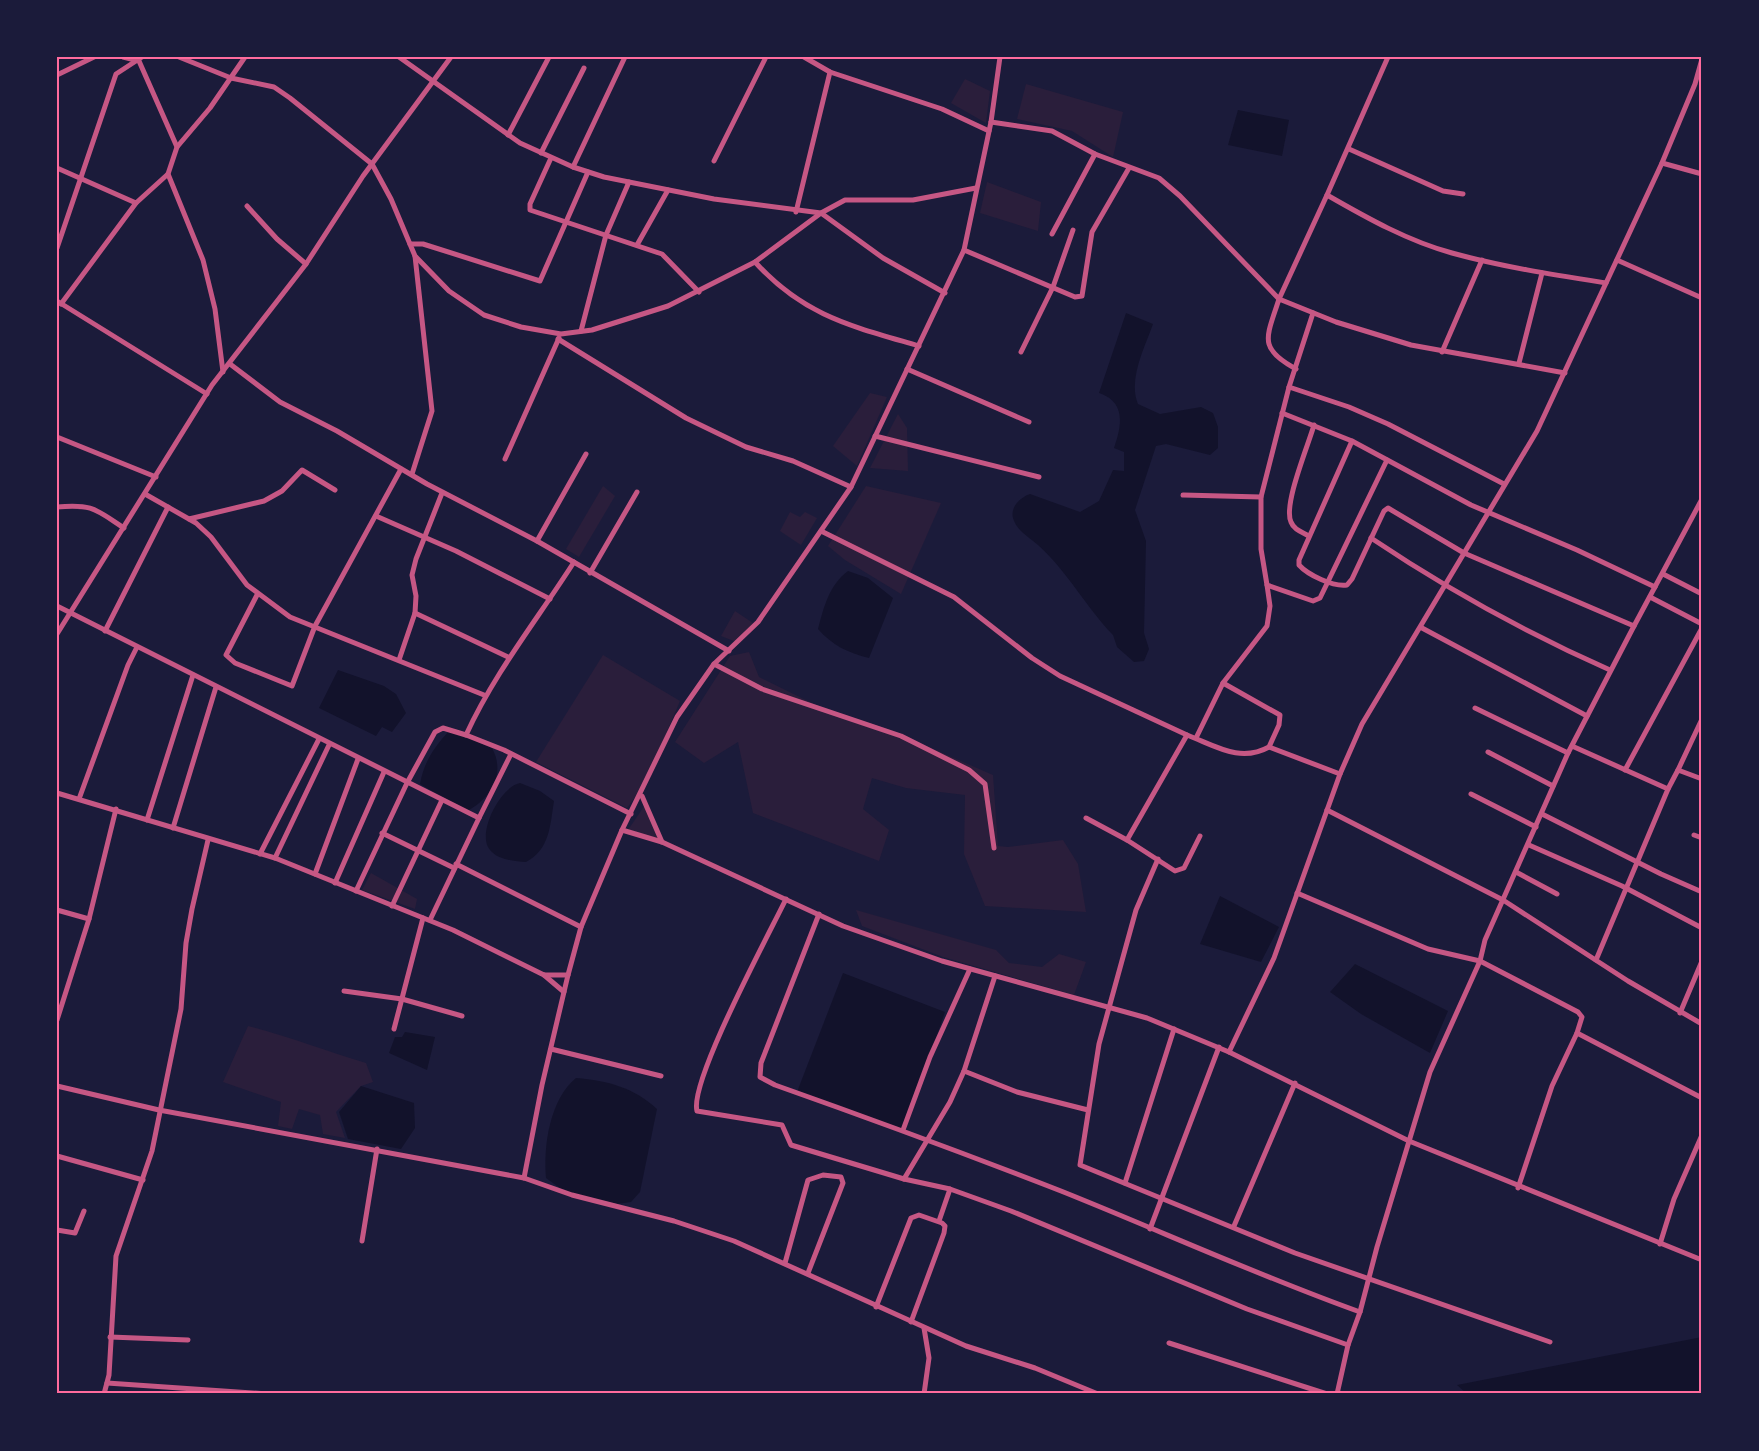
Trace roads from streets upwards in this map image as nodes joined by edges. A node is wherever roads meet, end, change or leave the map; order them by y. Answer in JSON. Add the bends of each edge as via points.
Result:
{"nodes":[{"id":1,"x":94,"y":57,"type":"edge"},
{"id":2,"x":123,"y":57,"type":"edge"},
{"id":3,"x":179,"y":57,"type":"edge"},
{"id":4,"x":245,"y":57,"type":"edge"},
{"id":5,"x":399,"y":57,"type":"edge"},
{"id":6,"x":450,"y":57,"type":"edge"},
{"id":7,"x":549,"y":57,"type":"edge"},
{"id":8,"x":625,"y":57,"type":"edge"},
{"id":9,"x":766,"y":57,"type":"edge"},
{"id":10,"x":804,"y":57,"type":"edge"},
{"id":11,"x":1000,"y":57,"type":"edge"},
{"id":12,"x":1388,"y":57,"type":"edge"},
{"id":13,"x":141,"y":59,"type":"edge"},
{"id":14,"x":1702,"y":59,"type":"edge"},
{"id":15,"x":584,"y":68,"type":"dead end"},
{"id":16,"x":830,"y":72,"type":"junction"},
{"id":17,"x":1700,"y":73,"type":"edge"},
{"id":18,"x":57,"y":75,"type":"edge"},
{"id":19,"x":231,"y":78,"type":"junction"},
{"id":20,"x":434,"y":83,"type":"junction"},
{"id":21,"x":991,"y":122,"type":"junction"},
{"id":22,"x":989,"y":131,"type":"junction"},
{"id":23,"x":508,"y":135,"type":"junction"},
{"id":24,"x":177,"y":147,"type":"junction"},
{"id":25,"x":1349,"y":149,"type":"junction"},
{"id":26,"x":541,"y":153,"type":"junction"},
{"id":27,"x":1095,"y":154,"type":"junction"},
{"id":28,"x":551,"y":158,"type":"junction"},
{"id":29,"x":714,"y":161,"type":"dead end"},
{"id":30,"x":1662,"y":163,"type":"junction"},
{"id":31,"x":372,"y":164,"type":"junction"},
{"id":32,"x":573,"y":167,"type":"junction"},
{"id":33,"x":57,"y":168,"type":"edge"},
{"id":34,"x":1129,"y":168,"type":"junction"},
{"id":35,"x":588,"y":172,"type":"junction"},
{"id":36,"x":168,"y":174,"type":"junction"},
{"id":37,"x":1702,"y":174,"type":"edge"},
{"id":38,"x":80,"y":180,"type":"junction"},
{"id":39,"x":629,"y":182,"type":"junction"},
{"id":40,"x":976,"y":188,"type":"junction"},
{"id":41,"x":668,"y":190,"type":"junction"},
{"id":42,"x":1462,"y":194,"type":"dead end"},
{"id":43,"x":1328,"y":195,"type":"junction"},
{"id":44,"x":136,"y":202,"type":"junction"},
{"id":45,"x":247,"y":206,"type":"dead end"},
{"id":46,"x":796,"y":212,"type":"junction"},
{"id":47,"x":820,"y":213,"type":"junction"},
{"id":48,"x":566,"y":222,"type":"junction"},
{"id":49,"x":1073,"y":231,"type":"dead end"},
{"id":50,"x":1052,"y":234,"type":"dead end"},
{"id":51,"x":606,"y":235,"type":"junction"},
{"id":52,"x":410,"y":244,"type":"junction"},
{"id":53,"x":637,"y":245,"type":"junction"},
{"id":54,"x":57,"y":248,"type":"edge"},
{"id":55,"x":964,"y":250,"type":"junction"},
{"id":56,"x":415,"y":256,"type":"junction"},
{"id":57,"x":1482,"y":260,"type":"junction"},
{"id":58,"x":1617,"y":260,"type":"junction"},
{"id":59,"x":754,"y":262,"type":"junction"},
{"id":60,"x":306,"y":264,"type":"junction"},
{"id":61,"x":1542,"y":273,"type":"junction"},
{"id":62,"x":1606,"y":283,"type":"junction"},
{"id":63,"x":1053,"y":286,"type":"junction"},
{"id":64,"x":699,"y":292,"type":"junction"},
{"id":65,"x":945,"y":293,"type":"junction"},
{"id":66,"x":1702,"y":298,"type":"edge"},
{"id":67,"x":1279,"y":300,"type":"junction"},
{"id":68,"x":59,"y":302,"type":"edge"},
{"id":69,"x":1313,"y":313,"type":"junction"},
{"id":70,"x":582,"y":331,"type":"junction"},
{"id":71,"x":560,"y":337,"type":"junction"},
{"id":72,"x":919,"y":346,"type":"junction"},
{"id":73,"x":1021,"y":352,"type":"dead end"},
{"id":74,"x":1442,"y":352,"type":"junction"},
{"id":75,"x":1518,"y":363,"type":"junction"},
{"id":76,"x":230,"y":364,"type":"junction"},
{"id":77,"x":907,"y":369,"type":"junction"},
{"id":78,"x":1296,"y":369,"type":"junction"},
{"id":79,"x":223,"y":372,"type":"junction"},
{"id":80,"x":1565,"y":373,"type":"junction"},
{"id":81,"x":1289,"y":387,"type":"junction"},
{"id":82,"x":207,"y":394,"type":"junction"},
{"id":83,"x":1282,"y":412,"type":"junction"},
{"id":84,"x":1029,"y":422,"type":"dead end"},
{"id":85,"x":1314,"y":425,"type":"junction"},
{"id":86,"x":876,"y":436,"type":"junction"},
{"id":87,"x":57,"y":437,"type":"edge"},
{"id":88,"x":1352,"y":441,"type":"junction"},
{"id":89,"x":586,"y":454,"type":"dead end"},
{"id":90,"x":505,"y":459,"type":"dead end"},
{"id":91,"x":1387,"y":460,"type":"junction"},
{"id":92,"x":401,"y":469,"type":"junction"},
{"id":93,"x":412,"y":474,"type":"junction"},
{"id":94,"x":156,"y":477,"type":"junction"},
{"id":95,"x":1039,"y":477,"type":"dead end"},
{"id":96,"x":1504,"y":484,"type":"junction"},
{"id":97,"x":851,"y":487,"type":"junction"},
{"id":98,"x":335,"y":490,"type":"dead end"},
{"id":99,"x":637,"y":492,"type":"dead end"},
{"id":100,"x":442,"y":493,"type":"junction"},
{"id":101,"x":145,"y":494,"type":"junction"},
{"id":102,"x":1183,"y":495,"type":"dead end"},
{"id":103,"x":1261,"y":497,"type":"junction"},
{"id":104,"x":1702,"y":500,"type":"edge"},
{"id":105,"x":57,"y":507,"type":"edge"},
{"id":106,"x":168,"y":507,"type":"junction"},
{"id":107,"x":1488,"y":511,"type":"junction"},
{"id":108,"x":376,"y":516,"type":"junction"},
{"id":109,"x":189,"y":519,"type":"junction"},
{"id":110,"x":124,"y":528,"type":"junction"},
{"id":111,"x":821,"y":531,"type":"junction"},
{"id":112,"x":1309,"y":536,"type":"junction"},
{"id":113,"x":424,"y":537,"type":"junction"},
{"id":114,"x":1371,"y":538,"type":"junction"},
{"id":115,"x":537,"y":541,"type":"junction"},
{"id":116,"x":1464,"y":553,"type":"junction"},
{"id":117,"x":574,"y":562,"type":"junction"},
{"id":118,"x":590,"y":573,"type":"junction"},
{"id":119,"x":1663,"y":574,"type":"junction"},
{"id":120,"x":1329,"y":582,"type":"junction"},
{"id":121,"x":1267,"y":585,"type":"junction"},
{"id":122,"x":1655,"y":587,"type":"junction"},
{"id":123,"x":1446,"y":588,"type":"junction"},
{"id":124,"x":1702,"y":594,"type":"edge"},
{"id":125,"x":257,"y":595,"type":"junction"},
{"id":126,"x":1650,"y":597,"type":"junction"},
{"id":127,"x":550,"y":599,"type":"junction"},
{"id":128,"x":57,"y":606,"type":"edge"},
{"id":129,"x":415,"y":613,"type":"junction"},
{"id":130,"x":71,"y":614,"type":"junction"},
{"id":131,"x":315,"y":626,"type":"junction"},
{"id":132,"x":1634,"y":626,"type":"junction"},
{"id":133,"x":1702,"y":626,"type":"edge"},
{"id":134,"x":1422,"y":628,"type":"junction"},
{"id":135,"x":105,"y":631,"type":"junction"},
{"id":136,"x":57,"y":634,"type":"edge"},
{"id":137,"x":137,"y":647,"type":"junction"},
{"id":138,"x":729,"y":651,"type":"junction"},
{"id":139,"x":508,"y":657,"type":"junction"},
{"id":140,"x":399,"y":660,"type":"junction"},
{"id":141,"x":714,"y":664,"type":"junction"},
{"id":142,"x":1610,"y":670,"type":"junction"},
{"id":143,"x":193,"y":675,"type":"junction"},
{"id":144,"x":1223,"y":683,"type":"junction"},
{"id":145,"x":216,"y":687,"type":"junction"},
{"id":146,"x":484,"y":695,"type":"junction"},
{"id":147,"x":1475,"y":708,"type":"dead end"},
{"id":148,"x":1587,"y":716,"type":"junction"},
{"id":149,"x":1702,"y":718,"type":"edge"},
{"id":150,"x":466,"y":735,"type":"junction"},
{"id":151,"x":1187,"y":735,"type":"junction"},
{"id":152,"x":1196,"y":738,"type":"junction"},
{"id":153,"x":319,"y":739,"type":"junction"},
{"id":154,"x":329,"y":745,"type":"junction"},
{"id":155,"x":1572,"y":746,"type":"junction"},
{"id":156,"x":1269,"y":747,"type":"junction"},
{"id":157,"x":1488,"y":752,"type":"dead end"},
{"id":158,"x":1568,"y":753,"type":"junction"},
{"id":159,"x":512,"y":754,"type":"junction"},
{"id":160,"x":358,"y":759,"type":"junction"},
{"id":161,"x":1625,"y":770,"type":"junction"},
{"id":162,"x":1678,"y":770,"type":"junction"},
{"id":163,"x":384,"y":772,"type":"junction"},
{"id":164,"x":1340,"y":774,"type":"junction"},
{"id":165,"x":1702,"y":779,"type":"edge"},
{"id":166,"x":407,"y":783,"type":"junction"},
{"id":167,"x":1553,"y":786,"type":"junction"},
{"id":168,"x":1668,"y":789,"type":"junction"},
{"id":169,"x":57,"y":793,"type":"edge"},
{"id":170,"x":1471,"y":794,"type":"dead end"},
{"id":171,"x":642,"y":796,"type":"junction"},
{"id":172,"x":79,"y":799,"type":"junction"},
{"id":173,"x":442,"y":800,"type":"junction"},
{"id":174,"x":116,"y":809,"type":"junction"},
{"id":175,"x":1327,"y":810,"type":"junction"},
{"id":176,"x":631,"y":814,"type":"junction"},
{"id":177,"x":1542,"y":814,"type":"junction"},
{"id":178,"x":479,"y":818,"type":"junction"},
{"id":179,"x":1086,"y":818,"type":"dead end"},
{"id":180,"x":147,"y":819,"type":"junction"},
{"id":181,"x":1536,"y":827,"type":"junction"},
{"id":182,"x":172,"y":828,"type":"junction"},
{"id":183,"x":622,"y":830,"type":"junction"},
{"id":184,"x":382,"y":833,"type":"junction"},
{"id":185,"x":1694,"y":835,"type":"dead end"},
{"id":186,"x":1200,"y":836,"type":"dead end"},
{"id":187,"x":1702,"y":838,"type":"edge"},
{"id":188,"x":208,"y":840,"type":"junction"},
{"id":189,"x":1127,"y":840,"type":"junction"},
{"id":190,"x":662,"y":842,"type":"junction"},
{"id":191,"x":1529,"y":845,"type":"junction"},
{"id":192,"x":994,"y":848,"type":"dead end"},
{"id":193,"x":418,"y":851,"type":"junction"},
{"id":194,"x":260,"y":854,"type":"junction"},
{"id":195,"x":275,"y":858,"type":"junction"},
{"id":196,"x":1158,"y":859,"type":"junction"},
{"id":197,"x":1637,"y":862,"type":"junction"},
{"id":198,"x":455,"y":866,"type":"junction"},
{"id":199,"x":1516,"y":872,"type":"junction"},
{"id":200,"x":315,"y":874,"type":"junction"},
{"id":201,"x":335,"y":883,"type":"junction"},
{"id":202,"x":1626,"y":889,"type":"junction"},
{"id":203,"x":356,"y":891,"type":"junction"},
{"id":204,"x":1702,"y":892,"type":"edge"},
{"id":205,"x":1297,"y":893,"type":"junction"},
{"id":206,"x":1557,"y":894,"type":"dead end"},
{"id":207,"x":786,"y":899,"type":"junction"},
{"id":208,"x":1503,"y":900,"type":"junction"},
{"id":209,"x":392,"y":906,"type":"junction"},
{"id":210,"x":57,"y":910,"type":"edge"},
{"id":211,"x":819,"y":914,"type":"junction"},
{"id":212,"x":423,"y":918,"type":"junction"},
{"id":213,"x":89,"y":919,"type":"junction"},
{"id":214,"x":430,"y":920,"type":"junction"},
{"id":215,"x":581,"y":927,"type":"junction"},
{"id":216,"x":1702,"y":928,"type":"edge"},
{"id":217,"x":1596,"y":960,"type":"junction"},
{"id":218,"x":1480,"y":961,"type":"junction"},
{"id":219,"x":1702,"y":961,"type":"edge"},
{"id":220,"x":970,"y":969,"type":"junction"},
{"id":221,"x":544,"y":975,"type":"junction"},
{"id":222,"x":568,"y":975,"type":"junction"},
{"id":223,"x":995,"y":976,"type":"junction"},
{"id":224,"x":344,"y":990,"type":"dead end"},
{"id":225,"x":564,"y":992,"type":"junction"},
{"id":226,"x":402,"y":999,"type":"junction"},
{"id":227,"x":1109,"y":1008,"type":"junction"},
{"id":228,"x":1680,"y":1013,"type":"junction"},
{"id":229,"x":462,"y":1016,"type":"dead end"},
{"id":230,"x":57,"y":1020,"type":"edge"},
{"id":231,"x":1702,"y":1024,"type":"edge"},
{"id":232,"x":394,"y":1029,"type":"dead end"},
{"id":233,"x":1174,"y":1029,"type":"junction"},
{"id":234,"x":1577,"y":1033,"type":"junction"},
{"id":235,"x":1219,"y":1047,"type":"junction"},
{"id":236,"x":551,"y":1049,"type":"junction"},
{"id":237,"x":1229,"y":1052,"type":"junction"},
{"id":238,"x":964,"y":1071,"type":"junction"},
{"id":239,"x":661,"y":1076,"type":"dead end"},
{"id":240,"x":1295,"y":1083,"type":"junction"},
{"id":241,"x":57,"y":1086,"type":"edge"},
{"id":242,"x":1702,"y":1098,"type":"edge"},
{"id":243,"x":159,"y":1110,"type":"junction"},
{"id":244,"x":1088,"y":1110,"type":"junction"},
{"id":245,"x":903,"y":1130,"type":"junction"},
{"id":246,"x":1702,"y":1135,"type":"edge"},
{"id":247,"x":928,"y":1139,"type":"junction"},
{"id":248,"x":1408,"y":1141,"type":"junction"},
{"id":249,"x":377,"y":1149,"type":"junction"},
{"id":250,"x":57,"y":1156,"type":"edge"},
{"id":251,"x":524,"y":1178,"type":"junction"},
{"id":252,"x":903,"y":1179,"type":"junction"},
{"id":253,"x":143,"y":1180,"type":"junction"},
{"id":254,"x":1125,"y":1183,"type":"junction"},
{"id":255,"x":1518,"y":1188,"type":"junction"},
{"id":256,"x":950,"y":1189,"type":"junction"},
{"id":257,"x":1163,"y":1198,"type":"junction"},
{"id":258,"x":84,"y":1210,"type":"dead end"},
{"id":259,"x":939,"y":1221,"type":"junction"},
{"id":260,"x":1234,"y":1226,"type":"junction"},
{"id":261,"x":1150,"y":1229,"type":"junction"},
{"id":262,"x":57,"y":1230,"type":"edge"},
{"id":263,"x":362,"y":1241,"type":"dead end"},
{"id":264,"x":1660,"y":1244,"type":"junction"},
{"id":265,"x":1702,"y":1260,"type":"edge"},
{"id":266,"x":785,"y":1263,"type":"junction"},
{"id":267,"x":808,"y":1273,"type":"junction"},
{"id":268,"x":1368,"y":1280,"type":"junction"},
{"id":269,"x":876,"y":1307,"type":"junction"},
{"id":270,"x":1360,"y":1312,"type":"junction"},
{"id":271,"x":911,"y":1322,"type":"junction"},
{"id":272,"x":924,"y":1328,"type":"junction"},
{"id":273,"x":110,"y":1337,"type":"junction"},
{"id":274,"x":188,"y":1340,"type":"dead end"},
{"id":275,"x":1550,"y":1342,"type":"dead end"},
{"id":276,"x":1169,"y":1343,"type":"dead end"},
{"id":277,"x":1348,"y":1345,"type":"junction"},
{"id":278,"x":107,"y":1383,"type":"junction"},
{"id":279,"x":104,"y":1394,"type":"edge"},
{"id":280,"x":268,"y":1394,"type":"edge"},
{"id":281,"x":924,"y":1394,"type":"edge"},
{"id":282,"x":1098,"y":1394,"type":"edge"},
{"id":283,"x":1327,"y":1394,"type":"edge"},
{"id":284,"x":1337,"y":1394,"type":"edge"}],
"edges":[{"from":1,"to":18,"type":"street"},
{"from":2,"to":13,"type":"street"},
{"from":3,"to":19,"type":"street"},
{"from":4,"to":19,"type":"street"},
{"from":5,"to":20,"type":"street"},
{"from":6,"to":20,"type":"street"},
{"from":7,"to":23,"type":"street"},
{"from":8,"to":32,"type":"street"},
{"from":9,"to":29,"type":"street"},
{"from":10,"to":16,"type":"street"},
{"from":11,"to":21,"type":"street"},
{"from":12,"to":25,"type":"street"},
{"from":13,"to":24,"type":"street"},
{"from":13,"to":38,"type":"street","via":[[117,74]]},
{"from":14,"to":17,"type":"street"},
{"from":15,"to":26,"type":"street"},
{"from":16,"to":22,"type":"street","via":[[942,109]]},
{"from":16,"to":46,"type":"street"},
{"from":17,"to":30,"type":"street"},
{"from":19,"to":24,"type":"street"},
{"from":19,"to":31,"type":"street","via":[[274,87]]},
{"from":20,"to":23,"type":"street"},
{"from":20,"to":31,"type":"street"},
{"from":21,"to":22,"type":"street"},
{"from":21,"to":27,"type":"street","via":[[1052,131]]},
{"from":22,"to":40,"type":"street"},
{"from":23,"to":26,"type":"street"},
{"from":24,"to":36,"type":"street"},
{"from":25,"to":42,"type":"street","via":[[1443,191]]},
{"from":25,"to":43,"type":"street"},
{"from":26,"to":28,"type":"street"},
{"from":27,"to":34,"type":"street"},
{"from":27,"to":50,"type":"street"},
{"from":28,"to":32,"type":"street"},
{"from":28,"to":48,"type":"street","via":[[530,208]]},
{"from":30,"to":37,"type":"street"},
{"from":30,"to":58,"type":"street"},
{"from":31,"to":52,"type":"street"},
{"from":31,"to":60,"type":"street"},
{"from":32,"to":35,"type":"street"},
{"from":33,"to":38,"type":"street"},
{"from":34,"to":63,"type":"street","via":[[1092,232],[1082,296],[1075,297]]},
{"from":34,"to":67,"type":"street","via":[[1167,184]]},
{"from":35,"to":39,"type":"street"},
{"from":35,"to":48,"type":"street"},
{"from":36,"to":44,"type":"street"},
{"from":36,"to":79,"type":"street","via":[[203,260],[215,309]]},
{"from":38,"to":44,"type":"street"},
{"from":38,"to":54,"type":"street"},
{"from":39,"to":41,"type":"street"},
{"from":39,"to":51,"type":"street"},
{"from":40,"to":47,"type":"street","via":[[913,200],[845,200]]},
{"from":40,"to":55,"type":"street"},
{"from":41,"to":46,"type":"street"},
{"from":41,"to":53,"type":"street"},
{"from":43,"to":57,"type":"street","via":[[1375,223],[1452,253]]},
{"from":43,"to":67,"type":"street"},
{"from":44,"to":68,"type":"street"},
{"from":45,"to":60,"type":"street"},
{"from":46,"to":47,"type":"street"},
{"from":47,"to":59,"type":"street"},
{"from":47,"to":65,"type":"street","via":[[883,258]]},
{"from":48,"to":51,"type":"street"},
{"from":48,"to":52,"type":"street","via":[[544,276],[537,281],[423,244]]},
{"from":49,"to":63,"type":"street"},
{"from":51,"to":53,"type":"street"},
{"from":51,"to":70,"type":"street"},
{"from":52,"to":56,"type":"street"},
{"from":53,"to":64,"type":"street","via":[[662,254]]},
{"from":55,"to":63,"type":"street"},
{"from":55,"to":65,"type":"street"},
{"from":56,"to":71,"type":"street","via":[[449,291],[475,310]]},
{"from":56,"to":93,"type":"street","via":[[432,411]]},
{"from":57,"to":61,"type":"street"},
{"from":57,"to":74,"type":"street"},
{"from":58,"to":62,"type":"street"},
{"from":58,"to":66,"type":"street"},
{"from":59,"to":64,"type":"street"},
{"from":59,"to":72,"type":"street","via":[[782,290],[812,310],[850,326]]},
{"from":60,"to":76,"type":"street"},
{"from":61,"to":62,"type":"street"},
{"from":61,"to":75,"type":"street"},
{"from":62,"to":80,"type":"street"},
{"from":63,"to":73,"type":"street"},
{"from":64,"to":70,"type":"street","via":[[616,324]]},
{"from":65,"to":72,"type":"street"},
{"from":67,"to":69,"type":"street"},
{"from":67,"to":78,"type":"street","via":[[1269,346],[1277,359]]},
{"from":68,"to":82,"type":"street"},
{"from":69,"to":74,"type":"street"},
{"from":69,"to":78,"type":"street"},
{"from":70,"to":71,"type":"street"},
{"from":71,"to":90,"type":"street"},
{"from":71,"to":97,"type":"street","via":[[686,418],[746,447],[793,461]]},
{"from":72,"to":77,"type":"street"},
{"from":74,"to":75,"type":"street"},
{"from":75,"to":80,"type":"street"},
{"from":76,"to":79,"type":"street"},
{"from":76,"to":92,"type":"street","via":[[280,402]]},
{"from":77,"to":84,"type":"street"},
{"from":77,"to":86,"type":"street"},
{"from":78,"to":81,"type":"street"},
{"from":79,"to":82,"type":"street"},
{"from":80,"to":96,"type":"street","via":[[1538,431]]},
{"from":81,"to":83,"type":"street"},
{"from":81,"to":96,"type":"street","via":[[1378,420]]},
{"from":82,"to":94,"type":"street"},
{"from":83,"to":85,"type":"street"},
{"from":83,"to":103,"type":"street"},
{"from":85,"to":88,"type":"street"},
{"from":85,"to":112,"type":"street","via":[[1290,501],[1289,516],[1297,530]]},
{"from":86,"to":95,"type":"street"},
{"from":86,"to":97,"type":"street"},
{"from":87,"to":94,"type":"street"},
{"from":88,"to":91,"type":"street"},
{"from":88,"to":112,"type":"street"},
{"from":89,"to":115,"type":"street"},
{"from":91,"to":107,"type":"street"},
{"from":91,"to":120,"type":"street"},
{"from":92,"to":93,"type":"street"},
{"from":92,"to":108,"type":"street"},
{"from":93,"to":100,"type":"street"},
{"from":94,"to":101,"type":"street"},
{"from":96,"to":107,"type":"street"},
{"from":97,"to":111,"type":"street"},
{"from":98,"to":109,"type":"street","via":[[302,470],[282,491],[264,501]]},
{"from":99,"to":118,"type":"street"},
{"from":100,"to":113,"type":"street"},
{"from":100,"to":115,"type":"street"},
{"from":101,"to":106,"type":"street"},
{"from":101,"to":110,"type":"street"},
{"from":102,"to":103,"type":"street"},
{"from":103,"to":121,"type":"street","via":[[1261,549]]},
{"from":104,"to":119,"type":"street"},
{"from":105,"to":110,"type":"street","via":[[84,504]]},
{"from":106,"to":109,"type":"street"},
{"from":106,"to":135,"type":"street"},
{"from":107,"to":116,"type":"street"},
{"from":107,"to":122,"type":"street"},
{"from":108,"to":113,"type":"street"},
{"from":108,"to":131,"type":"street"},
{"from":109,"to":125,"type":"street","via":[[211,537]]},
{"from":110,"to":130,"type":"street"},
{"from":111,"to":138,"type":"street","via":[[758,622]]},
{"from":111,"to":151,"type":"street","via":[[954,597],[1060,676]]},
{"from":112,"to":120,"type":"street","via":[[1299,565]]},
{"from":113,"to":127,"type":"street"},
{"from":113,"to":129,"type":"street","via":[[413,571]]},
{"from":114,"to":116,"type":"street","via":[[1384,511],[1392,508]]},
{"from":114,"to":120,"type":"street","via":[[1349,584]]},
{"from":114,"to":123,"type":"street"},
{"from":115,"to":117,"type":"street"},
{"from":116,"to":123,"type":"street"},
{"from":116,"to":132,"type":"street"},
{"from":117,"to":118,"type":"street"},
{"from":117,"to":127,"type":"street"},
{"from":118,"to":138,"type":"street"},
{"from":119,"to":122,"type":"street"},
{"from":119,"to":124,"type":"street"},
{"from":120,"to":121,"type":"street","via":[[1320,598],[1313,601]]},
{"from":121,"to":144,"type":"street","via":[[1267,626]]},
{"from":122,"to":126,"type":"street"},
{"from":123,"to":134,"type":"street"},
{"from":123,"to":142,"type":"street","via":[[1533,636]]},
{"from":125,"to":131,"type":"street","via":[[290,617]]},
{"from":125,"to":131,"type":"street","via":[[226,651],[235,663],[292,686]]},
{"from":126,"to":132,"type":"street"},
{"from":126,"to":133,"type":"street"},
{"from":127,"to":139,"type":"street"},
{"from":128,"to":130,"type":"street"},
{"from":129,"to":139,"type":"street"},
{"from":129,"to":140,"type":"street"},
{"from":130,"to":135,"type":"street"},
{"from":130,"to":136,"type":"street"},
{"from":131,"to":140,"type":"street"},
{"from":132,"to":142,"type":"street"},
{"from":133,"to":161,"type":"street"},
{"from":134,"to":148,"type":"street"},
{"from":134,"to":164,"type":"street","via":[[1362,724]]},
{"from":135,"to":137,"type":"street"},
{"from":137,"to":143,"type":"street"},
{"from":137,"to":172,"type":"street"},
{"from":138,"to":141,"type":"street"},
{"from":139,"to":146,"type":"street"},
{"from":140,"to":146,"type":"street"},
{"from":141,"to":171,"type":"street","via":[[677,717]]},
{"from":141,"to":192,"type":"street","via":[[762,689],[901,736],[969,770],[985,784]]},
{"from":142,"to":148,"type":"street"},
{"from":143,"to":145,"type":"street"},
{"from":143,"to":180,"type":"street"},
{"from":144,"to":152,"type":"street"},
{"from":144,"to":156,"type":"street","via":[[1280,715]]},
{"from":145,"to":153,"type":"street"},
{"from":145,"to":182,"type":"street"},
{"from":146,"to":150,"type":"street"},
{"from":147,"to":158,"type":"street"},
{"from":148,"to":155,"type":"street"},
{"from":149,"to":162,"type":"street"},
{"from":150,"to":159,"type":"street"},
{"from":150,"to":166,"type":"street","via":[[439,729]]},
{"from":151,"to":152,"type":"street"},
{"from":151,"to":189,"type":"street"},
{"from":152,"to":156,"type":"street","via":[[1246,756]]},
{"from":153,"to":154,"type":"street"},
{"from":153,"to":194,"type":"street"},
{"from":154,"to":160,"type":"street"},
{"from":154,"to":195,"type":"street"},
{"from":155,"to":158,"type":"street"},
{"from":155,"to":161,"type":"street"},
{"from":156,"to":164,"type":"street"},
{"from":157,"to":167,"type":"street"},
{"from":158,"to":167,"type":"street"},
{"from":159,"to":176,"type":"street"},
{"from":159,"to":178,"type":"street"},
{"from":160,"to":163,"type":"street"},
{"from":160,"to":200,"type":"street"},
{"from":161,"to":168,"type":"street"},
{"from":162,"to":165,"type":"street"},
{"from":162,"to":168,"type":"street"},
{"from":163,"to":166,"type":"street"},
{"from":163,"to":201,"type":"street"},
{"from":164,"to":175,"type":"street"},
{"from":166,"to":173,"type":"street"},
{"from":166,"to":184,"type":"street"},
{"from":167,"to":177,"type":"street"},
{"from":168,"to":197,"type":"street"},
{"from":169,"to":172,"type":"street"},
{"from":170,"to":181,"type":"street"},
{"from":171,"to":176,"type":"street"},
{"from":171,"to":190,"type":"street"},
{"from":172,"to":174,"type":"street"},
{"from":173,"to":178,"type":"street"},
{"from":173,"to":193,"type":"street"},
{"from":174,"to":180,"type":"street"},
{"from":174,"to":213,"type":"street"},
{"from":175,"to":205,"type":"street"},
{"from":175,"to":208,"type":"street"},
{"from":176,"to":183,"type":"street"},
{"from":177,"to":181,"type":"street"},
{"from":177,"to":197,"type":"street"},
{"from":178,"to":198,"type":"street"},
{"from":179,"to":189,"type":"street"},
{"from":180,"to":182,"type":"street"},
{"from":181,"to":191,"type":"street"},
{"from":182,"to":188,"type":"street"},
{"from":183,"to":190,"type":"street"},
{"from":183,"to":215,"type":"street"},
{"from":184,"to":193,"type":"street"},
{"from":184,"to":203,"type":"street"},
{"from":185,"to":187,"type":"street"},
{"from":186,"to":196,"type":"street","via":[[1181,870],[1175,871]]},
{"from":188,"to":194,"type":"street"},
{"from":188,"to":243,"type":"street","via":[[192,909],[181,1009]]},
{"from":189,"to":196,"type":"street"},
{"from":190,"to":207,"type":"street"},
{"from":191,"to":199,"type":"street"},
{"from":191,"to":202,"type":"street"},
{"from":193,"to":198,"type":"street"},
{"from":193,"to":209,"type":"street"},
{"from":194,"to":195,"type":"street"},
{"from":195,"to":200,"type":"street"},
{"from":196,"to":227,"type":"street","via":[[1136,910]]},
{"from":197,"to":202,"type":"street"},
{"from":197,"to":204,"type":"street"},
{"from":198,"to":214,"type":"street"},
{"from":198,"to":215,"type":"street"},
{"from":199,"to":206,"type":"street"},
{"from":199,"to":208,"type":"street"},
{"from":200,"to":201,"type":"street"},
{"from":201,"to":203,"type":"street"},
{"from":202,"to":216,"type":"street"},
{"from":202,"to":217,"type":"street"},
{"from":203,"to":209,"type":"street"},
{"from":205,"to":218,"type":"street","via":[[1428,949]]},
{"from":205,"to":237,"type":"street","via":[[1274,958]]},
{"from":207,"to":211,"type":"street"},
{"from":207,"to":252,"type":"street","via":[[726,1020],[697,1095],[696,1110],[782,1125],[791,1145]]},
{"from":208,"to":217,"type":"street"},
{"from":208,"to":218,"type":"street"},
{"from":209,"to":212,"type":"street"},
{"from":210,"to":213,"type":"street"},
{"from":211,"to":220,"type":"street","via":[[843,926]]},
{"from":211,"to":245,"type":"street","via":[[758,1074],[775,1085]]},
{"from":212,"to":214,"type":"street"},
{"from":212,"to":226,"type":"street"},
{"from":213,"to":230,"type":"street"},
{"from":214,"to":221,"type":"street"},
{"from":215,"to":222,"type":"street"},
{"from":217,"to":228,"type":"street"},
{"from":218,"to":234,"type":"street","via":[[1578,1012],[1582,1021]]},
{"from":218,"to":248,"type":"street","via":[[1430,1072]]},
{"from":219,"to":228,"type":"street"},
{"from":220,"to":223,"type":"street"},
{"from":220,"to":245,"type":"street","via":[[930,1057]]},
{"from":221,"to":222,"type":"street"},
{"from":221,"to":225,"type":"street"},
{"from":222,"to":225,"type":"street"},
{"from":223,"to":227,"type":"street"},
{"from":223,"to":238,"type":"street"},
{"from":224,"to":226,"type":"street"},
{"from":225,"to":236,"type":"street"},
{"from":226,"to":229,"type":"street"},
{"from":226,"to":232,"type":"street"},
{"from":227,"to":233,"type":"street"},
{"from":227,"to":244,"type":"street"},
{"from":228,"to":231,"type":"street"},
{"from":233,"to":235,"type":"street"},
{"from":233,"to":254,"type":"street"},
{"from":234,"to":242,"type":"street"},
{"from":234,"to":255,"type":"street","via":[[1552,1086]]},
{"from":235,"to":237,"type":"street"},
{"from":235,"to":257,"type":"street"},
{"from":236,"to":239,"type":"street"},
{"from":236,"to":251,"type":"street"},
{"from":237,"to":240,"type":"street"},
{"from":238,"to":244,"type":"street","via":[[1017,1092]]},
{"from":238,"to":247,"type":"street"},
{"from":240,"to":248,"type":"street"},
{"from":240,"to":260,"type":"street"},
{"from":241,"to":243,"type":"street"},
{"from":243,"to":249,"type":"street"},
{"from":243,"to":253,"type":"street"},
{"from":244,"to":254,"type":"street","via":[[1080,1165]]},
{"from":245,"to":247,"type":"street"},
{"from":246,"to":264,"type":"street","via":[[1674,1199]]},
{"from":247,"to":252,"type":"street"},
{"from":247,"to":261,"type":"street"},
{"from":248,"to":255,"type":"street"},
{"from":248,"to":268,"type":"street"},
{"from":249,"to":251,"type":"street"},
{"from":249,"to":263,"type":"street"},
{"from":250,"to":253,"type":"street"},
{"from":251,"to":266,"type":"street","via":[[572,1195],[674,1221]]},
{"from":252,"to":256,"type":"street"},
{"from":253,"to":273,"type":"street","via":[[116,1256]]},
{"from":254,"to":257,"type":"street"},
{"from":255,"to":264,"type":"street"},
{"from":256,"to":259,"type":"street"},
{"from":256,"to":277,"type":"street","via":[[1011,1210],[1247,1309]]},
{"from":257,"to":260,"type":"street"},
{"from":257,"to":261,"type":"street"},
{"from":258,"to":262,"type":"street","via":[[75,1233]]},
{"from":259,"to":269,"type":"street","via":[[919,1215],[911,1218]]},
{"from":259,"to":271,"type":"street","via":[[944,1225],[944,1233]]},
{"from":260,"to":268,"type":"street"},
{"from":261,"to":270,"type":"street","via":[[1275,1282]]},
{"from":264,"to":265,"type":"street"},
{"from":266,"to":267,"type":"street"},
{"from":266,"to":267,"type":"street","via":[[808,1180],[824,1175],[841,1177],[843,1183],[833,1214]]},
{"from":267,"to":269,"type":"street"},
{"from":268,"to":270,"type":"street"},
{"from":268,"to":275,"type":"street"},
{"from":269,"to":271,"type":"street"},
{"from":270,"to":277,"type":"street"},
{"from":271,"to":272,"type":"street"},
{"from":272,"to":281,"type":"street","via":[[929,1358]]},
{"from":272,"to":282,"type":"street"},
{"from":273,"to":274,"type":"street"},
{"from":273,"to":278,"type":"street"},
{"from":276,"to":283,"type":"street"},
{"from":277,"to":284,"type":"street"},
{"from":278,"to":279,"type":"street"},
{"from":278,"to":280,"type":"street"}]}
